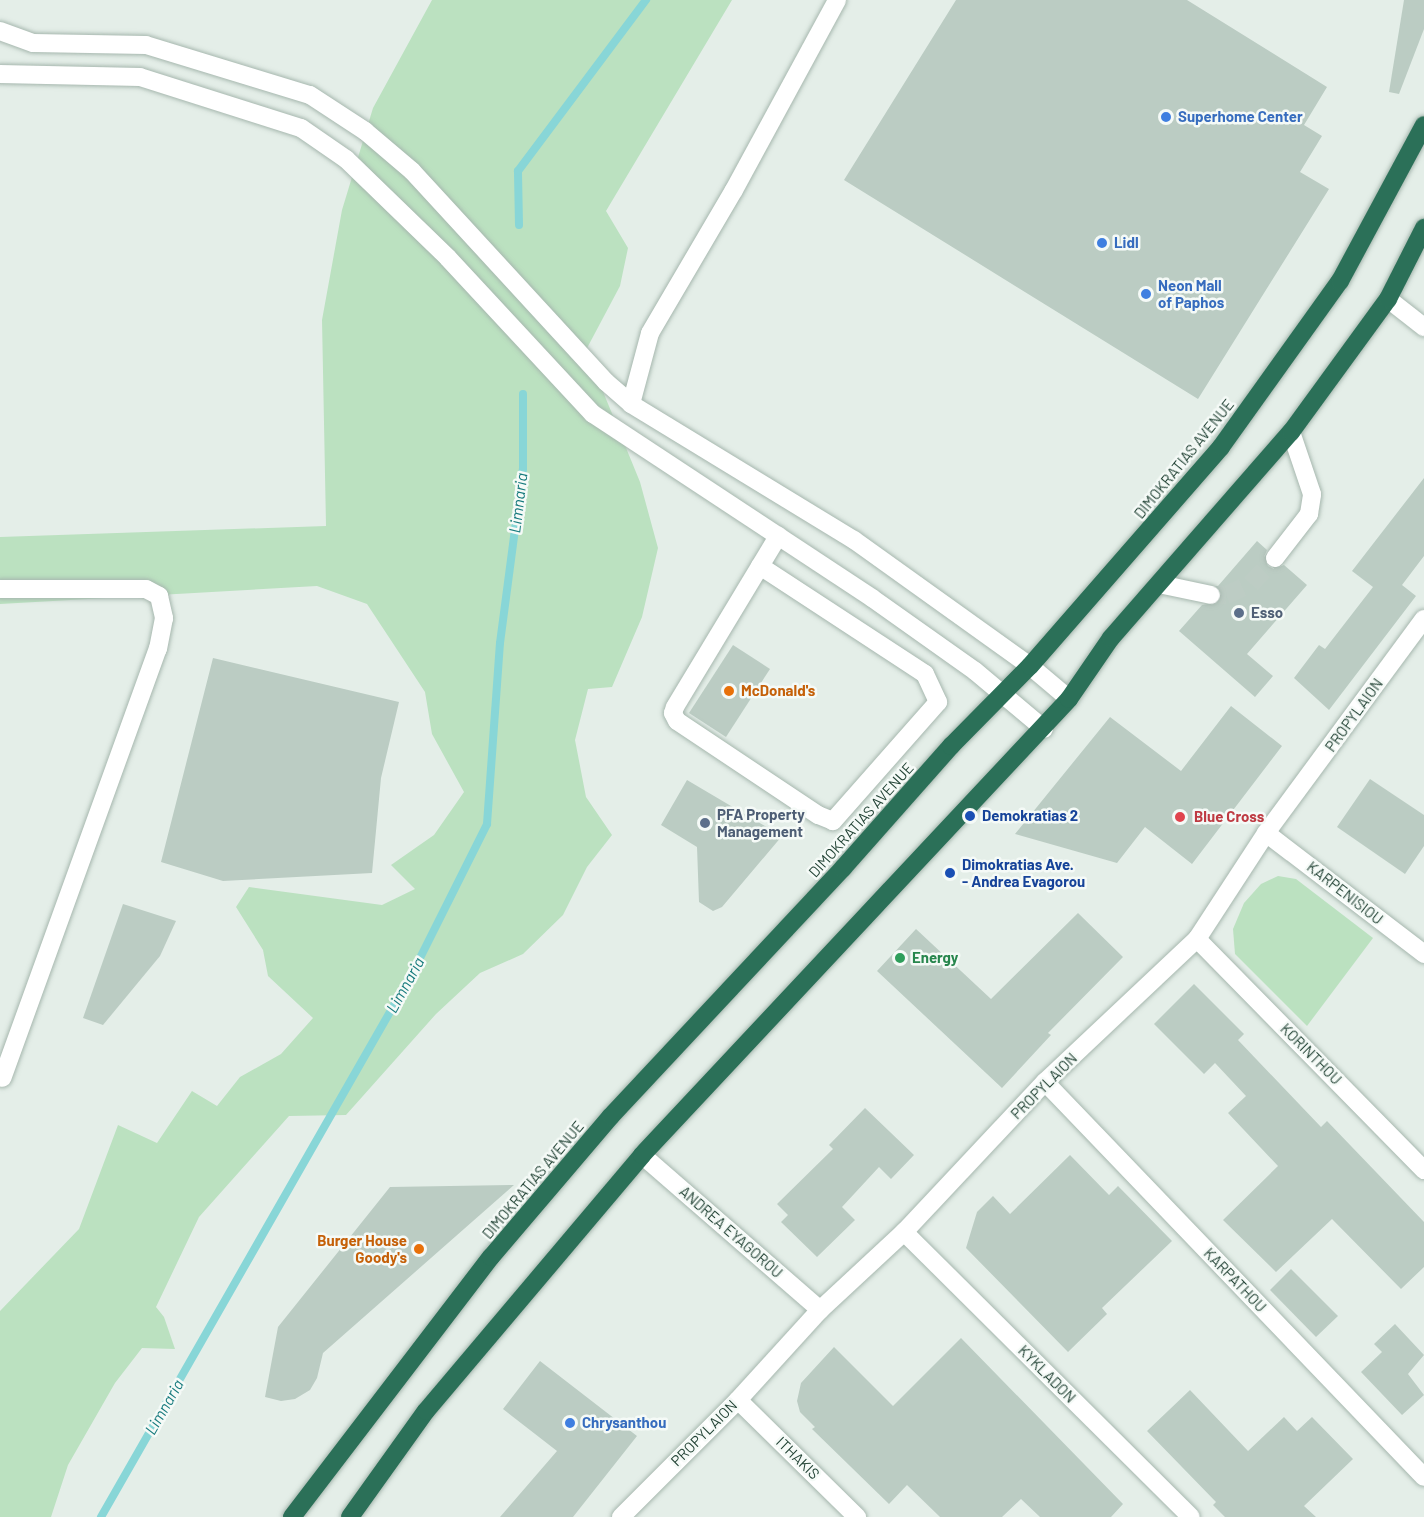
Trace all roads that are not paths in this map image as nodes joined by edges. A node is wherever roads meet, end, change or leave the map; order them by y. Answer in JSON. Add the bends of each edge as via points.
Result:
{"nodes":[{"id":1,"x":837,"y":0,"type":"edge"},
{"id":2,"x":0,"y":31,"type":"edge"},
{"id":3,"x":0,"y":74,"type":"edge"},
{"id":4,"x":1424,"y":126,"type":"edge"},
{"id":5,"x":1424,"y":228,"type":"edge"},
{"id":6,"x":1388,"y":299,"type":"junction"},
{"id":7,"x":1424,"y":327,"type":"edge"},
{"id":8,"x":631,"y":404,"type":"junction"},
{"id":9,"x":1291,"y":432,"type":"junction"},
{"id":10,"x":778,"y":536,"type":"junction"},
{"id":11,"x":1275,"y":558,"type":"tunnel mouth"},
{"id":12,"x":760,"y":566,"type":"junction"},
{"id":13,"x":1159,"y":584,"type":"junction"},
{"id":14,"x":0,"y":589,"type":"edge"},
{"id":15,"x":1211,"y":595,"type":"tunnel mouth"},
{"id":16,"x":1424,"y":619,"type":"edge"},
{"id":17,"x":1030,"y":666,"type":"junction"},
{"id":18,"x":1004,"y":694,"type":"junction"},
{"id":19,"x":1069,"y":699,"type":"junction"},
{"id":20,"x":1044,"y":729,"type":"junction"},
{"id":21,"x":1266,"y":833,"type":"junction"},
{"id":22,"x":1197,"y":939,"type":"junction"},
{"id":23,"x":1424,"y":954,"type":"edge"},
{"id":24,"x":2,"y":1078,"type":"dead end"},
{"id":25,"x":1045,"y":1082,"type":"junction"},
{"id":26,"x":642,"y":1155,"type":"junction"},
{"id":27,"x":1424,"y":1170,"type":"edge"},
{"id":28,"x":904,"y":1232,"type":"junction"},
{"id":29,"x":820,"y":1310,"type":"junction"},
{"id":30,"x":738,"y":1400,"type":"junction"},
{"id":31,"x":1424,"y":1477,"type":"edge"},
{"id":32,"x":292,"y":1517,"type":"edge"},
{"id":33,"x":350,"y":1517,"type":"edge"},
{"id":34,"x":621,"y":1517,"type":"edge"},
{"id":35,"x":857,"y":1517,"type":"edge"},
{"id":36,"x":1191,"y":1517,"type":"edge"}],
"edges":[{"from":1,"to":8,"type":"street","via":[[734,190],[650,333]]},
{"from":2,"to":8,"type":"street","via":[[33,43],[146,45],[310,95],[365,131],[412,171]]},
{"from":3,"to":10,"type":"street","via":[[140,77],[301,128],[346,159],[448,258],[556,379],[593,414]]},
{"from":4,"to":17,"type":"highway","name":"DIMOKRATIAS AVENUE","via":[[1340,281],[1221,447]]},
{"from":5,"to":6,"type":"highway"},
{"from":6,"to":7,"type":"street"},
{"from":6,"to":9,"type":"highway"},
{"from":8,"to":17,"type":"street","via":[[854,540]]},
{"from":9,"to":11,"type":"street","via":[[1312,494],[1309,514]]},
{"from":9,"to":13,"type":"highway"},
{"from":10,"to":12,"type":"street"},
{"from":10,"to":18,"type":"street","via":[[872,598]]},
{"from":12,"to":12,"type":"street","via":[[673,713],[677,721],[818,815],[833,821],[938,702],[925,674]]},
{"from":13,"to":15,"type":"street"},
{"from":13,"to":19,"type":"highway","via":[[1111,638]]},
{"from":14,"to":24,"type":"street","via":[[146,589],[159,596],[164,618],[158,648]]},
{"from":16,"to":21,"type":"street","name":"PROPYLAION"},
{"from":17,"to":18,"type":"highway","name":"DIMOKRATIAS AVENUE"},
{"from":17,"to":19,"type":"street"},
{"from":18,"to":20,"type":"street"},
{"from":18,"to":32,"type":"highway","name":"DIMOKRATIAS AVENUE","via":[[951,746],[843,868],[611,1116],[490,1257]]},
{"from":19,"to":20,"type":"highway"},
{"from":20,"to":26,"type":"highway"},
{"from":21,"to":22,"type":"street","name":"PROPYLAION"},
{"from":21,"to":23,"type":"street","name":"KARPENISIOU"},
{"from":22,"to":25,"type":"street","name":"PROPYLAION"},
{"from":22,"to":27,"type":"street","name":"KORINTHOU"},
{"from":25,"to":28,"type":"street","name":"PROPYLAION"},
{"from":25,"to":31,"type":"street","name":"KARPATHOU"},
{"from":26,"to":29,"type":"street","name":"ANDREA EYAGOROU"},
{"from":26,"to":33,"type":"highway","via":[[426,1411]]},
{"from":28,"to":29,"type":"street","name":"PROPYLAION"},
{"from":28,"to":36,"type":"street","name":"KYKLADON"},
{"from":29,"to":30,"type":"street","name":"PROPYLAION"},
{"from":30,"to":34,"type":"street","name":"PROPYLAION"},
{"from":30,"to":35,"type":"street","name":"ITHAKIS"}]}
